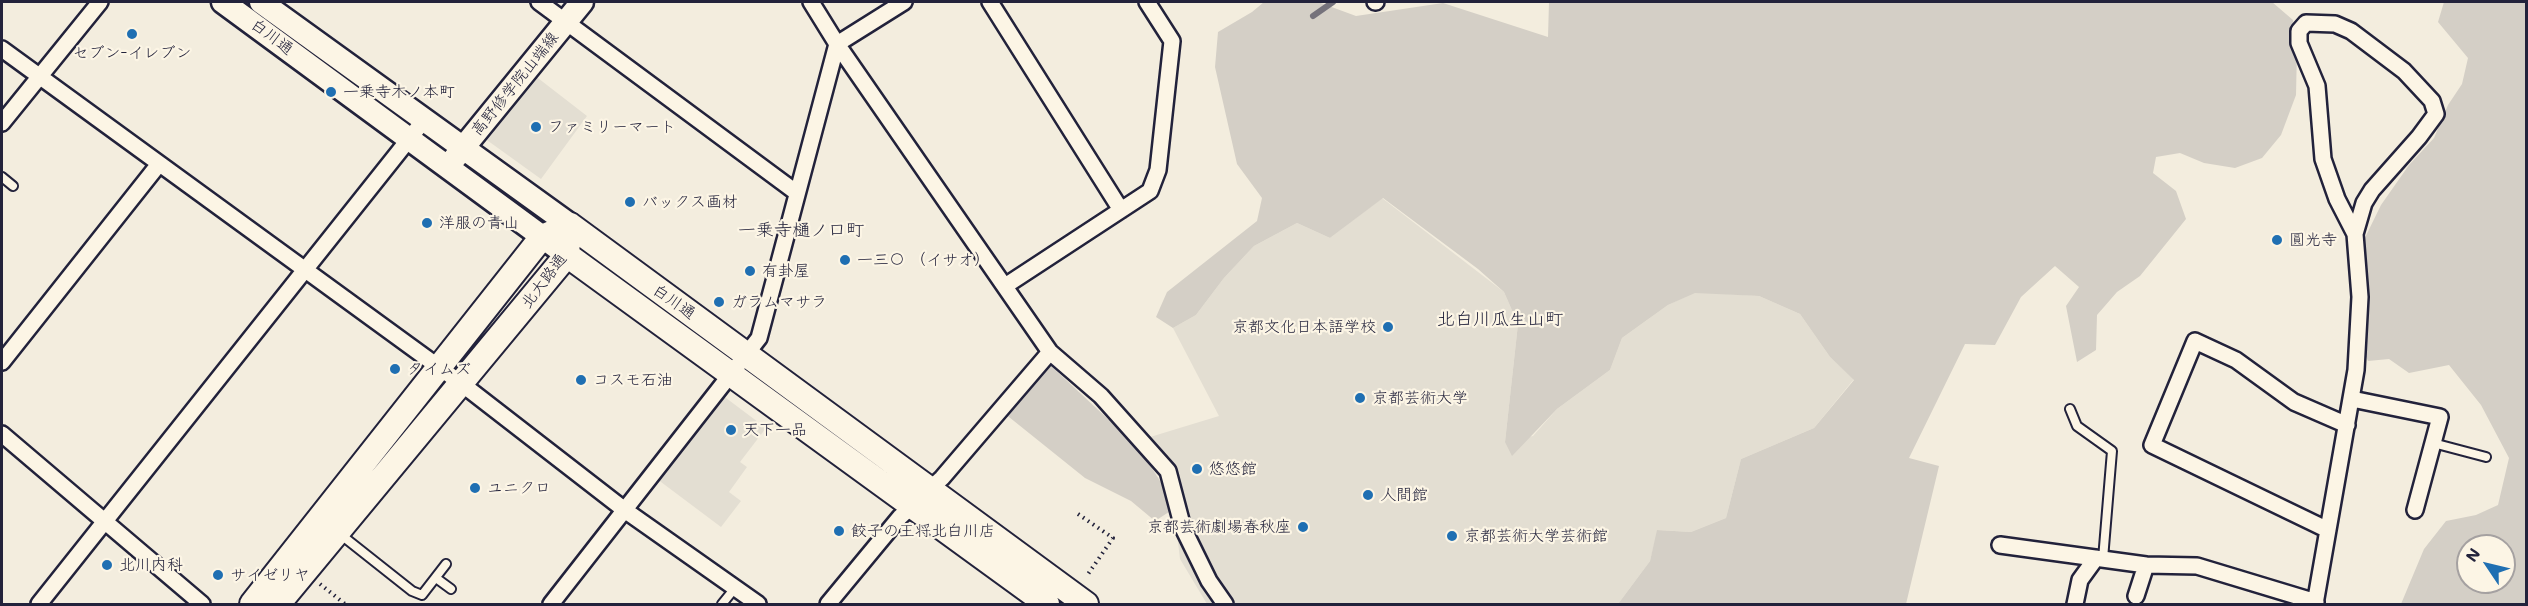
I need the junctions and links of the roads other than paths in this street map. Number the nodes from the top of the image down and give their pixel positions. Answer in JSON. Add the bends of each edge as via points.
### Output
{"nodes":[{"id":1,"x":100,"y":2,"type":"edge"},
{"id":2,"x":224,"y":2,"type":"edge"},
{"id":3,"x":261,"y":2,"type":"edge"},
{"id":4,"x":539,"y":2,"type":"edge"},
{"id":5,"x":582,"y":2,"type":"edge"},
{"id":6,"x":811,"y":2,"type":"edge"},
{"id":7,"x":904,"y":2,"type":"edge"},
{"id":8,"x":990,"y":2,"type":"edge"},
{"id":9,"x":1147,"y":2,"type":"edge"},
{"id":10,"x":566,"y":22,"type":"junction"},
{"id":11,"x":837,"y":44,"type":"junction"},
{"id":12,"x":2,"y":49,"type":"edge"},
{"id":13,"x":39,"y":77,"type":"junction"},
{"id":14,"x":425,"y":119,"type":"junction"},
{"id":15,"x":2,"y":123,"type":"edge"},
{"id":16,"x":409,"y":139,"type":"junction"},
{"id":17,"x":464,"y":147,"type":"junction"},
{"id":18,"x":159,"y":164,"type":"junction"},
{"id":19,"x":448,"y":167,"type":"junction"},
{"id":20,"x":2,"y":177,"type":"edge"},
{"id":21,"x":13,"y":186,"type":"dead end"},
{"id":22,"x":797,"y":193,"type":"junction"},
{"id":23,"x":1121,"y":210,"type":"junction"},
{"id":24,"x":570,"y":225,"type":"junction"},
{"id":25,"x":2355,"y":234,"type":"junction"},
{"id":26,"x":542,"y":237,"type":"junction"},
{"id":27,"x":567,"y":255,"type":"junction"},
{"id":28,"x":306,"y":270,"type":"junction"},
{"id":29,"x":1005,"y":286,"type":"junction"},
{"id":30,"x":1050,"y":352,"type":"junction"},
{"id":31,"x":747,"y":353,"type":"junction"},
{"id":32,"x":2,"y":362,"type":"edge"},
{"id":33,"x":439,"y":367,"type":"junction"},
{"id":34,"x":732,"y":373,"type":"junction"},
{"id":35,"x":462,"y":384,"type":"junction"},
{"id":36,"x":2352,"y":399,"type":"junction"},
{"id":37,"x":2070,"y":409,"type":"dead end"},
{"id":38,"x":2347,"y":425,"type":"junction"},
{"id":39,"x":2,"y":434,"type":"edge"},
{"id":40,"x":2433,"y":443,"type":"junction"},
{"id":41,"x":2486,"y":457,"type":"dead end"},
{"id":42,"x":921,"y":498,"type":"junction"},
{"id":43,"x":2415,"y":510,"type":"dead end"},
{"id":44,"x":626,"y":511,"type":"junction"},
{"id":45,"x":106,"y":522,"type":"junction"},
{"id":46,"x":2328,"y":530,"type":"junction"},
{"id":47,"x":337,"y":531,"type":"junction"},
{"id":48,"x":2000,"y":545,"type":"dead end"},
{"id":49,"x":2100,"y":559,"type":"junction"},
{"id":50,"x":446,"y":564,"type":"dead end"},
{"id":51,"x":2146,"y":565,"type":"junction"},
{"id":52,"x":436,"y":578,"type":"junction"},
{"id":53,"x":735,"y":588,"type":"junction"},
{"id":54,"x":451,"y":589,"type":"dead end"},
{"id":55,"x":2136,"y":596,"type":"dead end"},
{"id":56,"x":1080,"y":600,"type":"edge"},
{"id":57,"x":39,"y":604,"type":"edge"},
{"id":58,"x":202,"y":604,"type":"edge"},
{"id":59,"x":252,"y":604,"type":"edge"},
{"id":60,"x":278,"y":604,"type":"edge"},
{"id":61,"x":551,"y":604,"type":"edge"},
{"id":62,"x":722,"y":604,"type":"edge"},
{"id":63,"x":758,"y":604,"type":"edge"},
{"id":64,"x":828,"y":604,"type":"edge"},
{"id":65,"x":1047,"y":604,"type":"edge"},
{"id":66,"x":1225,"y":604,"type":"edge"},
{"id":67,"x":2076,"y":604,"type":"edge"},
{"id":68,"x":2315,"y":604,"type":"edge"}],
"edges":[{"from":1,"to":13,"type":"street"},
{"from":2,"to":16,"type":"street","name":"白川通"},
{"from":3,"to":14,"type":"street","name":"白川通"},
{"from":4,"to":10,"type":"street"},
{"from":5,"to":10,"type":"street","name":"高野修学院山端線"},
{"from":6,"to":11,"type":"street"},
{"from":7,"to":11,"type":"street"},
{"from":8,"to":23,"type":"street"},
{"from":9,"to":23,"type":"street","via":[[1172,41],[1158,170],[1150,191]]},
{"from":10,"to":17,"type":"street","name":"高野修学院山端線"},
{"from":10,"to":22,"type":"street"},
{"from":11,"to":22,"type":"street"},
{"from":11,"to":29,"type":"street"},
{"from":12,"to":13,"type":"street"},
{"from":13,"to":15,"type":"street"},
{"from":13,"to":18,"type":"street"},
{"from":14,"to":16,"type":"street"},
{"from":14,"to":17,"type":"street","name":"白川通"},
{"from":16,"to":19,"type":"street","name":"白川通"},
{"from":16,"to":28,"type":"street"},
{"from":17,"to":19,"type":"street","name":"高野修学院山端線"},
{"from":17,"to":24,"type":"street","name":"白川通"},
{"from":18,"to":28,"type":"street"},
{"from":18,"to":32,"type":"street"},
{"from":19,"to":26,"type":"street","name":"白川通"},
{"from":20,"to":21,"type":"lane"},
{"from":22,"to":31,"type":"street","via":[[759,338]]},
{"from":23,"to":29,"type":"street"},
{"from":24,"to":26,"type":"main road","name":"北大路通"},
{"from":24,"to":27,"type":"main road","name":"北大路通"},
{"from":24,"to":31,"type":"main road","name":"白川通"},
{"from":25,"to":25,"type":"street","via":[[2372,190],[2436,114],[2432,101],[2404,71],[2351,31],[2335,24],[2306,23],[2299,31],[2299,43],[2317,86],[2323,159]]},
{"from":25,"to":36,"type":"street","via":[[2360,297]]},
{"from":26,"to":27,"type":"street","name":"白川通"},
{"from":26,"to":33,"type":"main road","name":"北大路通"},
{"from":27,"to":34,"type":"main road","name":"白川通"},
{"from":27,"to":35,"type":"main road","name":"北大路通"},
{"from":28,"to":33,"type":"street"},
{"from":28,"to":45,"type":"street"},
{"from":29,"to":30,"type":"street"},
{"from":30,"to":42,"type":"street"},
{"from":30,"to":66,"type":"street","via":[[1101,396],[1168,471],[1183,528]]},
{"from":31,"to":34,"type":"street"},
{"from":31,"to":42,"type":"main road","name":"白川通"},
{"from":33,"to":35,"type":"street"},
{"from":33,"to":59,"type":"main road","name":"北大路通"},
{"from":34,"to":42,"type":"main road","name":"白川通"},
{"from":34,"to":44,"type":"street"},
{"from":35,"to":44,"type":"street"},
{"from":35,"to":47,"type":"main road","name":"北大路通"},
{"from":36,"to":38,"type":"street"},
{"from":36,"to":40,"type":"street","via":[[2440,417]]},
{"from":37,"to":49,"type":"lane","via":[[2078,426],[2112,451]]},
{"from":38,"to":46,"type":"street"},
{"from":38,"to":46,"type":"street","via":[[2294,402],[2236,360],[2195,341],[2152,444]]},
{"from":39,"to":45,"type":"street"},
{"from":40,"to":41,"type":"lane"},
{"from":40,"to":43,"type":"street"},
{"from":42,"to":56,"type":"main road","name":"白川通"},
{"from":42,"to":64,"type":"street"},
{"from":42,"to":65,"type":"main road","name":"白川通"},
{"from":44,"to":53,"type":"street"},
{"from":44,"to":61,"type":"street"},
{"from":45,"to":57,"type":"street"},
{"from":45,"to":58,"type":"street"},
{"from":46,"to":68,"type":"street"},
{"from":47,"to":52,"type":"lane","via":[[412,591],[422,595]]},
{"from":47,"to":60,"type":"main road","name":"北大路通"},
{"from":48,"to":49,"type":"street"},
{"from":49,"to":51,"type":"street"},
{"from":49,"to":67,"type":"street","via":[[2080,580]]},
{"from":50,"to":52,"type":"lane"},
{"from":51,"to":55,"type":"street"},
{"from":51,"to":68,"type":"street","via":[[2197,566]]},
{"from":52,"to":54,"type":"lane"},
{"from":53,"to":62,"type":"lane"},
{"from":53,"to":63,"type":"street"}]}
